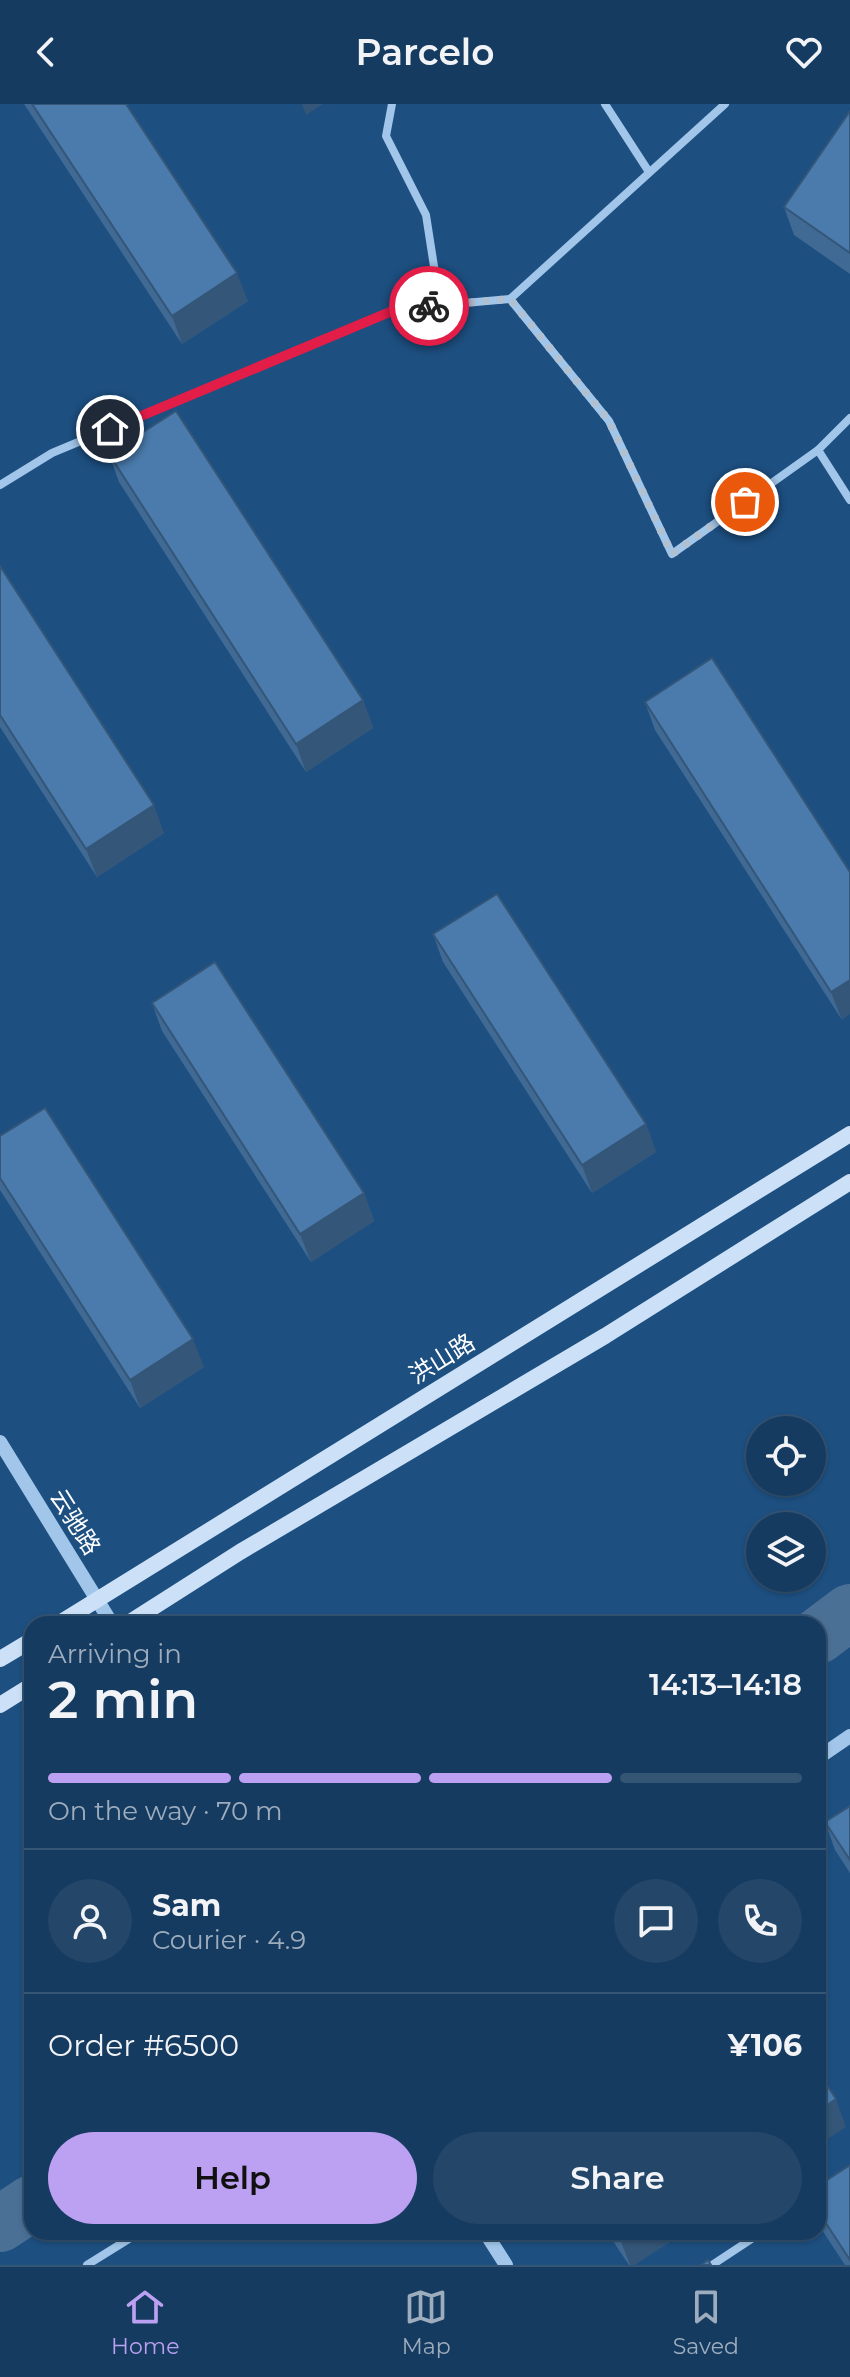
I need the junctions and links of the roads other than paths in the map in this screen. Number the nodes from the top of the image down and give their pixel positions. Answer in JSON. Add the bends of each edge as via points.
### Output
{"nodes":[{"id":1,"x":392,"y":104,"type":"edge"},
{"id":2,"x":605,"y":104,"type":"edge"},
{"id":3,"x":725,"y":104,"type":"edge"},
{"id":4,"x":649,"y":172,"type":"junction"},
{"id":5,"x":510,"y":299,"type":"junction"},
{"id":6,"x":440,"y":305,"type":"junction"},
{"id":7,"x":850,"y":418,"type":"edge"},
{"id":8,"x":818,"y":450,"type":"junction"},
{"id":9,"x":0,"y":485,"type":"edge"},
{"id":10,"x":850,"y":500,"type":"edge"},
{"id":11,"x":850,"y":1134,"type":"edge"},
{"id":12,"x":850,"y":1182,"type":"edge"},
{"id":13,"x":0,"y":1442,"type":"edge"},
{"id":14,"x":97,"y":1600,"type":"junction"},
{"id":15,"x":71,"y":1616,"type":"edge"},
{"id":16,"x":107,"y":1616,"type":"edge"},
{"id":17,"x":140,"y":1616,"type":"edge"},
{"id":18,"x":24,"y":1645,"type":"edge"},
{"id":19,"x":0,"y":1659,"type":"edge"},
{"id":20,"x":24,"y":1690,"type":"edge"},
{"id":21,"x":0,"y":1705,"type":"edge"},
{"id":22,"x":850,"y":1736,"type":"edge"},
{"id":23,"x":826,"y":1752,"type":"edge"},
{"id":24,"x":127,"y":2240,"type":"edge"},
{"id":25,"x":490,"y":2240,"type":"edge"},
{"id":26,"x":750,"y":2240,"type":"edge"},
{"id":27,"x":87,"y":2265,"type":"edge"},
{"id":28,"x":506,"y":2265,"type":"edge"},
{"id":29,"x":712,"y":2265,"type":"edge"}],
"edges":[{"from":1,"to":6,"type":"street","via":[[386,136],[426,215]]},
{"from":2,"to":4,"type":"street"},
{"from":3,"to":4,"type":"street"},
{"from":4,"to":5,"type":"street"},
{"from":5,"to":6,"type":"street"},
{"from":5,"to":8,"type":"street","via":[[609,421],[672,554]]},
{"from":6,"to":9,"type":"street","via":[[397,309],[52,453]]},
{"from":7,"to":8,"type":"street"},
{"from":8,"to":10,"type":"street"},
{"from":11,"to":14,"type":"main road","name":"洪山路"},
{"from":12,"to":17,"type":"main road"},
{"from":13,"to":14,"type":"street","name":"云驰路"},
{"from":14,"to":15,"type":"main road","name":"洪山路"},
{"from":14,"to":16,"type":"street","name":"云驰路"},
{"from":18,"to":19,"type":"main road"},
{"from":20,"to":21,"type":"main road"},
{"from":22,"to":23,"type":"street"},
{"from":24,"to":27,"type":"street"},
{"from":25,"to":28,"type":"street"},
{"from":26,"to":29,"type":"street"}]}
